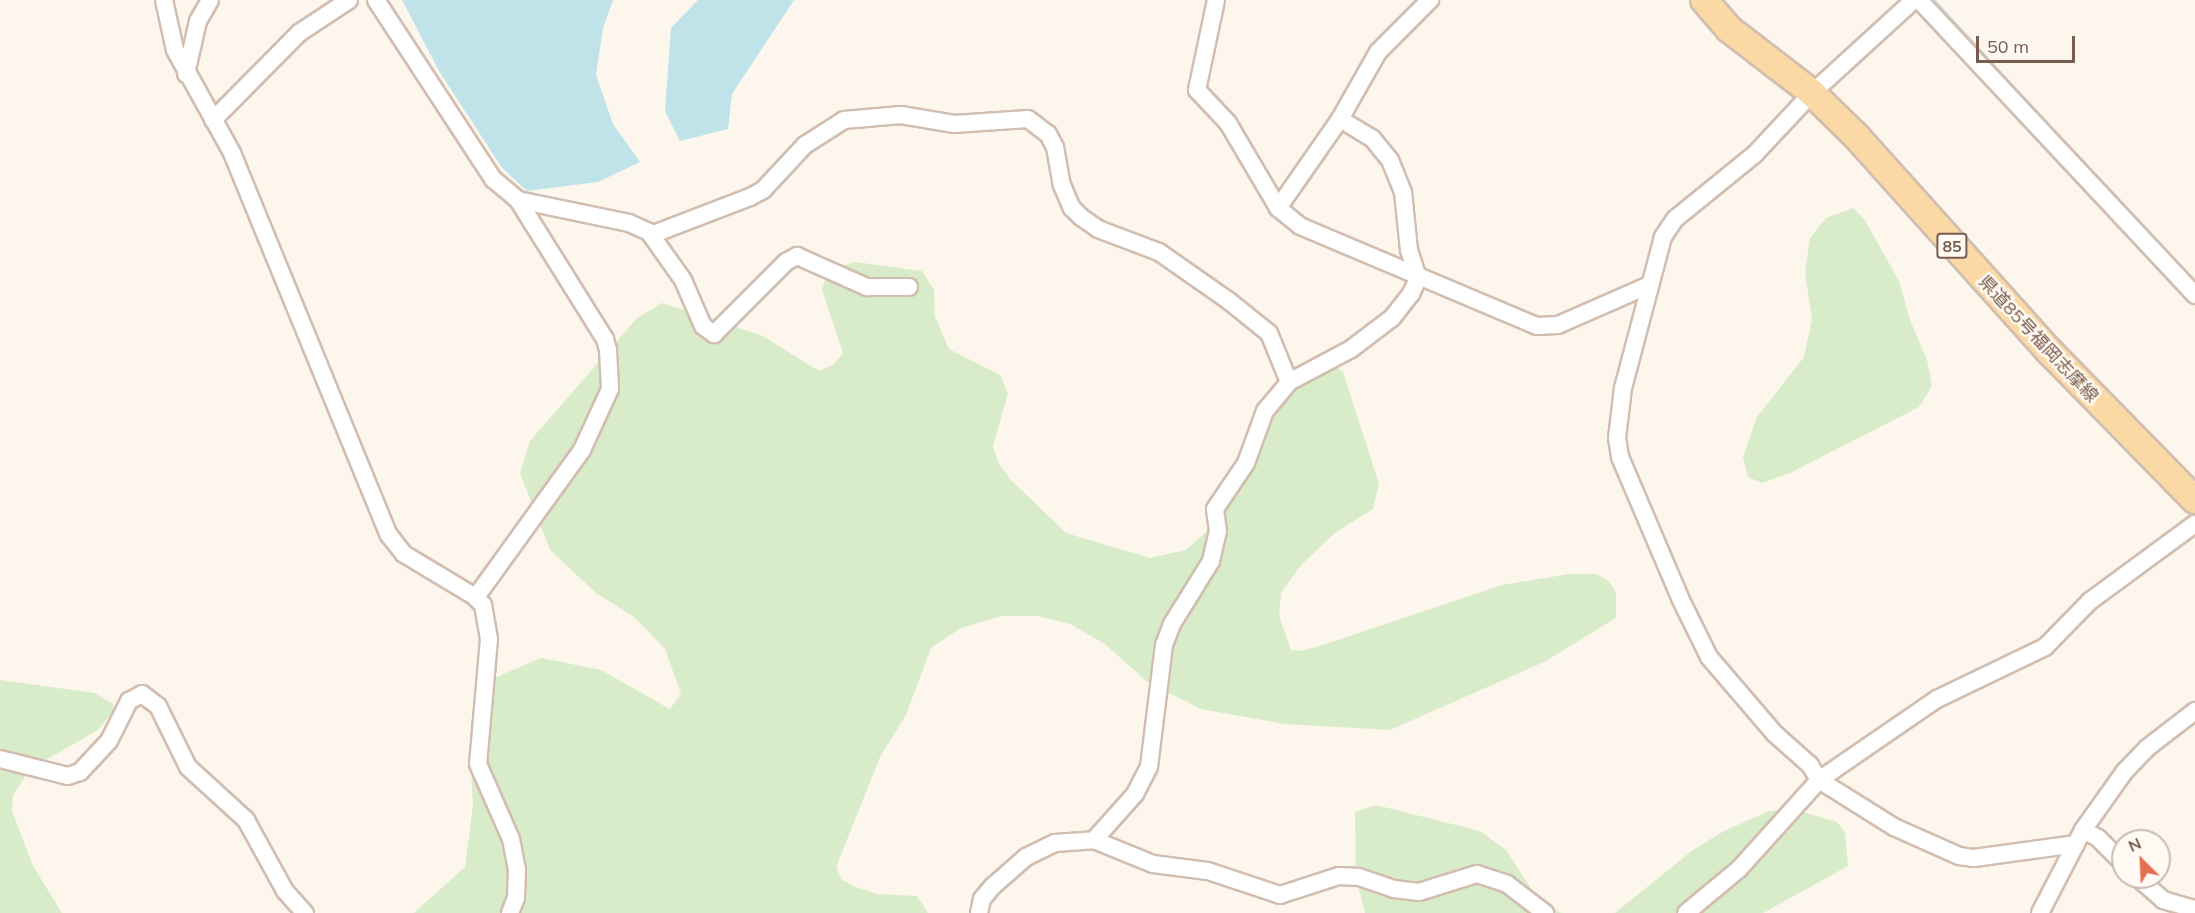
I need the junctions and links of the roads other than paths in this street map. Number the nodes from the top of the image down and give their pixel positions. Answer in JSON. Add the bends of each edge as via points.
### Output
{"nodes":[{"id":1,"x":164,"y":0,"type":"edge"},
{"id":2,"x":210,"y":0,"type":"edge"},
{"id":3,"x":349,"y":0,"type":"edge"},
{"id":4,"x":376,"y":0,"type":"edge"},
{"id":5,"x":1216,"y":0,"type":"edge"},
{"id":6,"x":1430,"y":0,"type":"edge"},
{"id":7,"x":1704,"y":0,"type":"edge"},
{"id":8,"x":1914,"y":0,"type":"edge"},
{"id":9,"x":1919,"y":0,"type":"edge"},
{"id":10,"x":186,"y":74,"type":"junction"},
{"id":11,"x":1812,"y":93,"type":"junction"},
{"id":12,"x":1340,"y":119,"type":"junction"},
{"id":13,"x":213,"y":120,"type":"junction"},
{"id":14,"x":518,"y":200,"type":"junction"},
{"id":15,"x":1278,"y":208,"type":"junction"},
{"id":16,"x":651,"y":235,"type":"junction"},
{"id":17,"x":1418,"y":278,"type":"junction"},
{"id":18,"x":1649,"y":285,"type":"junction"},
{"id":19,"x":909,"y":287,"type":"dead end"},
{"id":20,"x":2195,"y":295,"type":"edge"},
{"id":21,"x":1288,"y":382,"type":"junction"},
{"id":22,"x":2195,"y":500,"type":"edge"},
{"id":23,"x":2195,"y":524,"type":"edge"},
{"id":24,"x":476,"y":597,"type":"junction"},
{"id":25,"x":2195,"y":711,"type":"edge"},
{"id":26,"x":0,"y":759,"type":"edge"},
{"id":27,"x":1819,"y":780,"type":"junction"},
{"id":28,"x":2079,"y":837,"type":"junction"},
{"id":29,"x":1094,"y":840,"type":"junction"},
{"id":30,"x":2111,"y":851,"type":"edge"},
{"id":31,"x":2151,"y":889,"type":"edge"},
{"id":32,"x":2195,"y":909,"type":"edge"},
{"id":33,"x":305,"y":913,"type":"edge"},
{"id":34,"x":510,"y":913,"type":"edge"},
{"id":35,"x":979,"y":913,"type":"edge"},
{"id":36,"x":1545,"y":913,"type":"edge"},
{"id":37,"x":1686,"y":913,"type":"edge"},
{"id":38,"x":2040,"y":913,"type":"edge"}],
"edges":[{"from":1,"to":10,"type":"street","via":[[168,29]]},
{"from":2,"to":10,"type":"street","via":[[198,21]]},
{"from":3,"to":13,"type":"street","via":[[299,33]]},
{"from":4,"to":14,"type":"street","via":[[493,179]]},
{"from":5,"to":15,"type":"street","via":[[1197,90],[1203,101],[1228,123]]},
{"from":6,"to":12,"type":"street","via":[[1378,52]]},
{"from":7,"to":11,"type":"main road","name":"県道85号福岡志摩線","number":"85","via":[[1748,45]]},
{"from":8,"to":11,"type":"street"},
{"from":9,"to":20,"type":"street"},
{"from":10,"to":13,"type":"street"},
{"from":11,"to":18,"type":"street","via":[[1755,154],[1675,219],[1660,244]]},
{"from":11,"to":22,"type":"main road","name":"県道85号福岡志摩線","number":"85","via":[[1857,137],[2042,344]]},
{"from":12,"to":15,"type":"street"},
{"from":12,"to":17,"type":"street","via":[[1372,138],[1390,160],[1403,192],[1409,250]]},
{"from":13,"to":24,"type":"street","via":[[232,153],[389,536],[404,554]]},
{"from":14,"to":16,"type":"street","via":[[629,223]]},
{"from":14,"to":24,"type":"street","via":[[605,339],[610,388],[582,450]]},
{"from":15,"to":17,"type":"street","via":[[1322,238]]},
{"from":16,"to":19,"type":"street","via":[[683,280],[703,326],[714,334],[786,262],[798,256],[867,287]]},
{"from":16,"to":21,"type":"street","via":[[750,198],[763,190],[805,145],[844,120],[901,115],[962,124],[1028,119],[1036,121],[1055,147],[1062,185],[1080,218],[1159,252],[1229,301],[1269,333]]},
{"from":17,"to":18,"type":"street","via":[[1537,326],[1558,325]]},
{"from":17,"to":21,"type":"street","via":[[1392,318],[1368,339]]},
{"from":18,"to":27,"type":"street","via":[[1619,416],[1617,438],[1626,476],[1709,657],[1775,734],[1810,765]]},
{"from":21,"to":29,"type":"street","via":[[1265,411],[1246,463],[1215,509],[1218,531],[1211,561],[1172,624],[1164,645],[1156,692],[1154,746],[1142,785]]},
{"from":23,"to":27,"type":"street","via":[[2090,601],[2045,647],[1937,699]]},
{"from":24,"to":34,"type":"street","via":[[486,614],[489,639],[478,764],[511,839],[517,888]]},
{"from":25,"to":28,"type":"street","via":[[2147,747],[2125,771]]},
{"from":26,"to":33,"type":"street","via":[[68,776],[80,772],[110,741],[129,701],[142,694],[158,706],[188,767],[246,820],[285,891]]},
{"from":27,"to":28,"type":"street","via":[[1894,827],[1959,856],[1974,858]]},
{"from":27,"to":37,"type":"street","via":[[1739,869]]},
{"from":28,"to":30,"type":"street","via":[[2098,838]]},
{"from":28,"to":38,"type":"street"},
{"from":29,"to":35,"type":"street","via":[[1055,843],[1026,857],[987,892]]},
{"from":29,"to":36,"type":"street","via":[[1153,864],[1208,871],[1280,895],[1332,877],[1359,877],[1394,889],[1419,892],[1477,874],[1507,884]]},
{"from":31,"to":32,"type":"street","via":[[2163,900]]}]}
